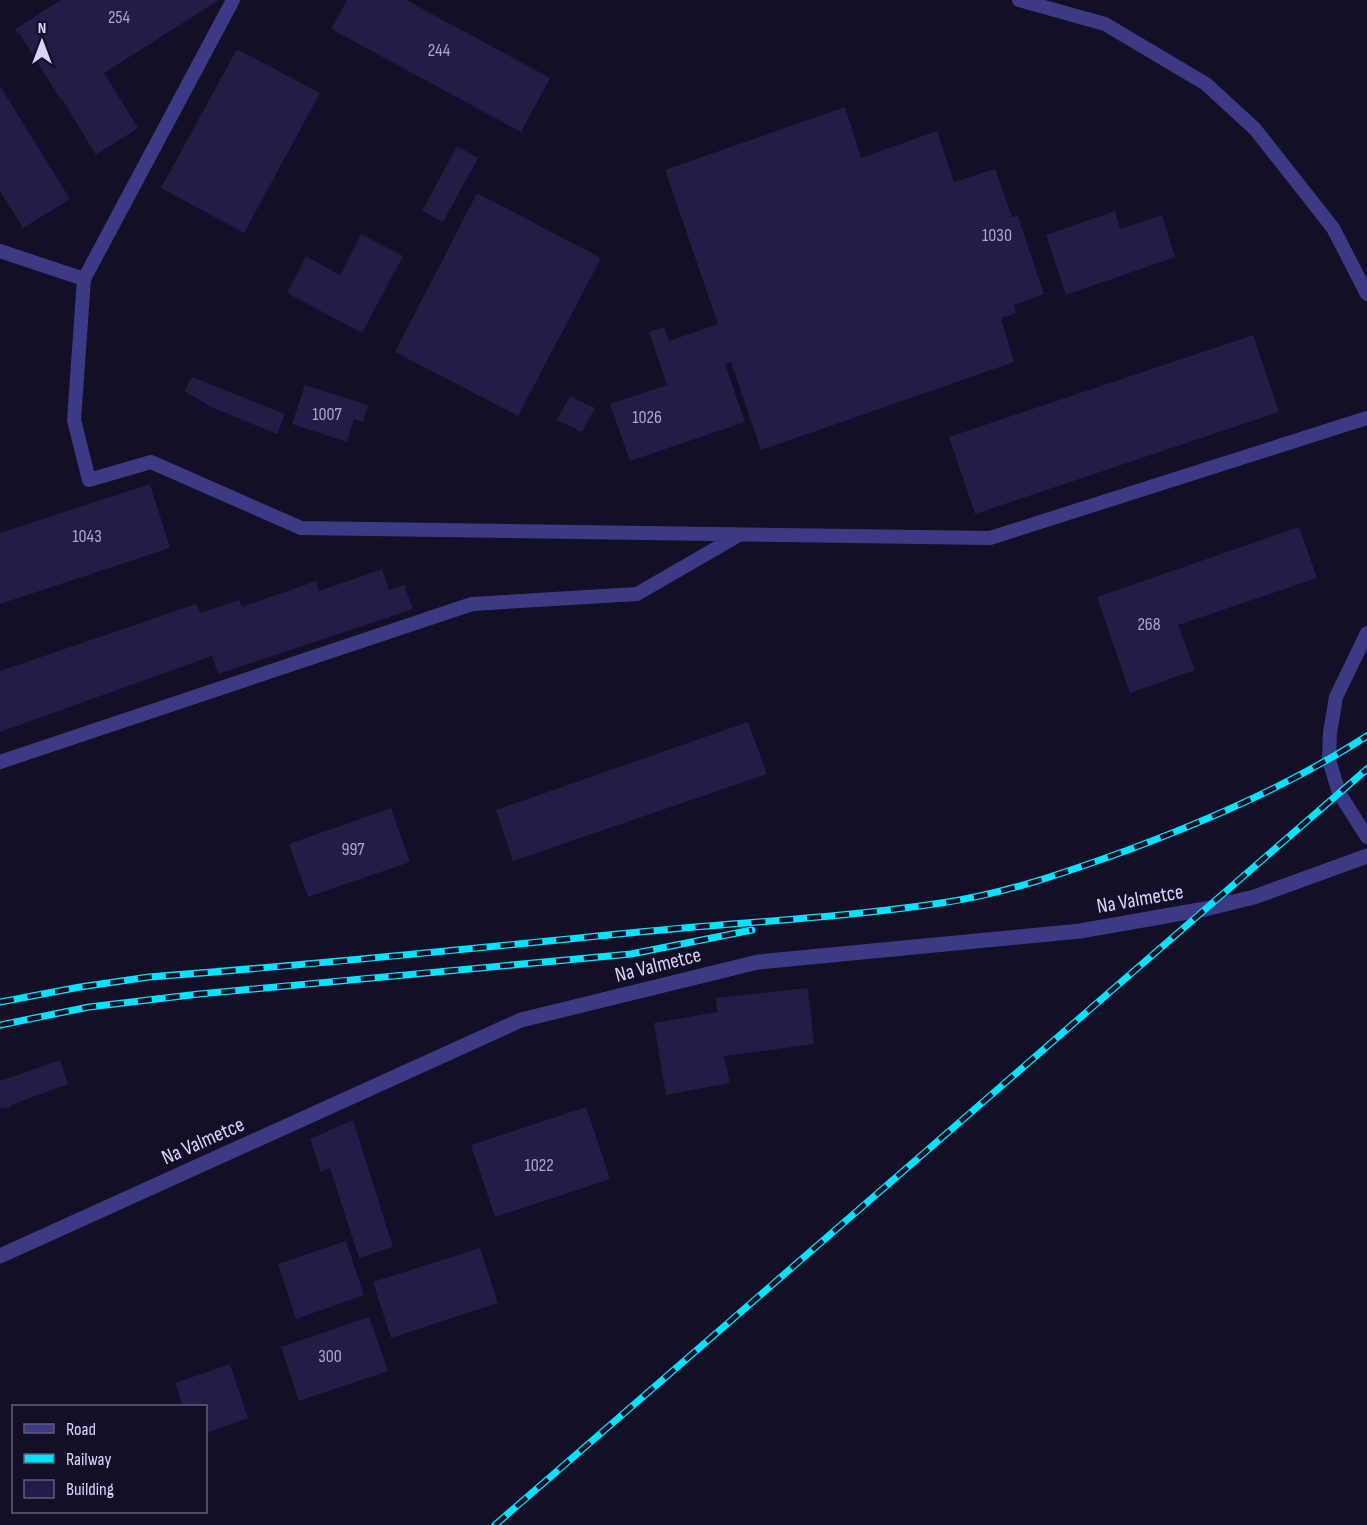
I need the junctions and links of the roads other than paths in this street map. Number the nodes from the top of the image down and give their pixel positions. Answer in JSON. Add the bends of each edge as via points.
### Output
{"nodes":[{"id":1,"x":233,"y":0,"type":"edge"},
{"id":2,"x":1018,"y":0,"type":"edge"},
{"id":3,"x":0,"y":251,"type":"edge"},
{"id":4,"x":84,"y":279,"type":"junction"},
{"id":5,"x":1367,"y":294,"type":"edge"},
{"id":6,"x":1367,"y":418,"type":"edge"},
{"id":7,"x":741,"y":534,"type":"junction"},
{"id":8,"x":1367,"y":633,"type":"edge"},
{"id":9,"x":0,"y":762,"type":"edge"},
{"id":10,"x":1367,"y":837,"type":"edge"},
{"id":11,"x":1367,"y":856,"type":"edge"},
{"id":12,"x":0,"y":1256,"type":"edge"}],
"edges":[{"from":1,"to":4,"type":"lane"},
{"from":2,"to":5,"type":"lane","via":[[1105,24],[1206,84],[1255,129],[1333,228]]},
{"from":3,"to":4,"type":"lane"},
{"from":4,"to":7,"type":"lane","via":[[74,420],[89,480],[151,462],[301,528]]},
{"from":6,"to":7,"type":"lane","via":[[990,538]]},
{"from":7,"to":9,"type":"lane","via":[[637,594],[472,604]]},
{"from":8,"to":10,"type":"lane","via":[[1336,697],[1329,760],[1339,793]]},
{"from":11,"to":12,"type":"street","name":"Na Valmetce","via":[[1254,897],[1205,909],[1080,931],[758,962],[521,1020]]}]}
